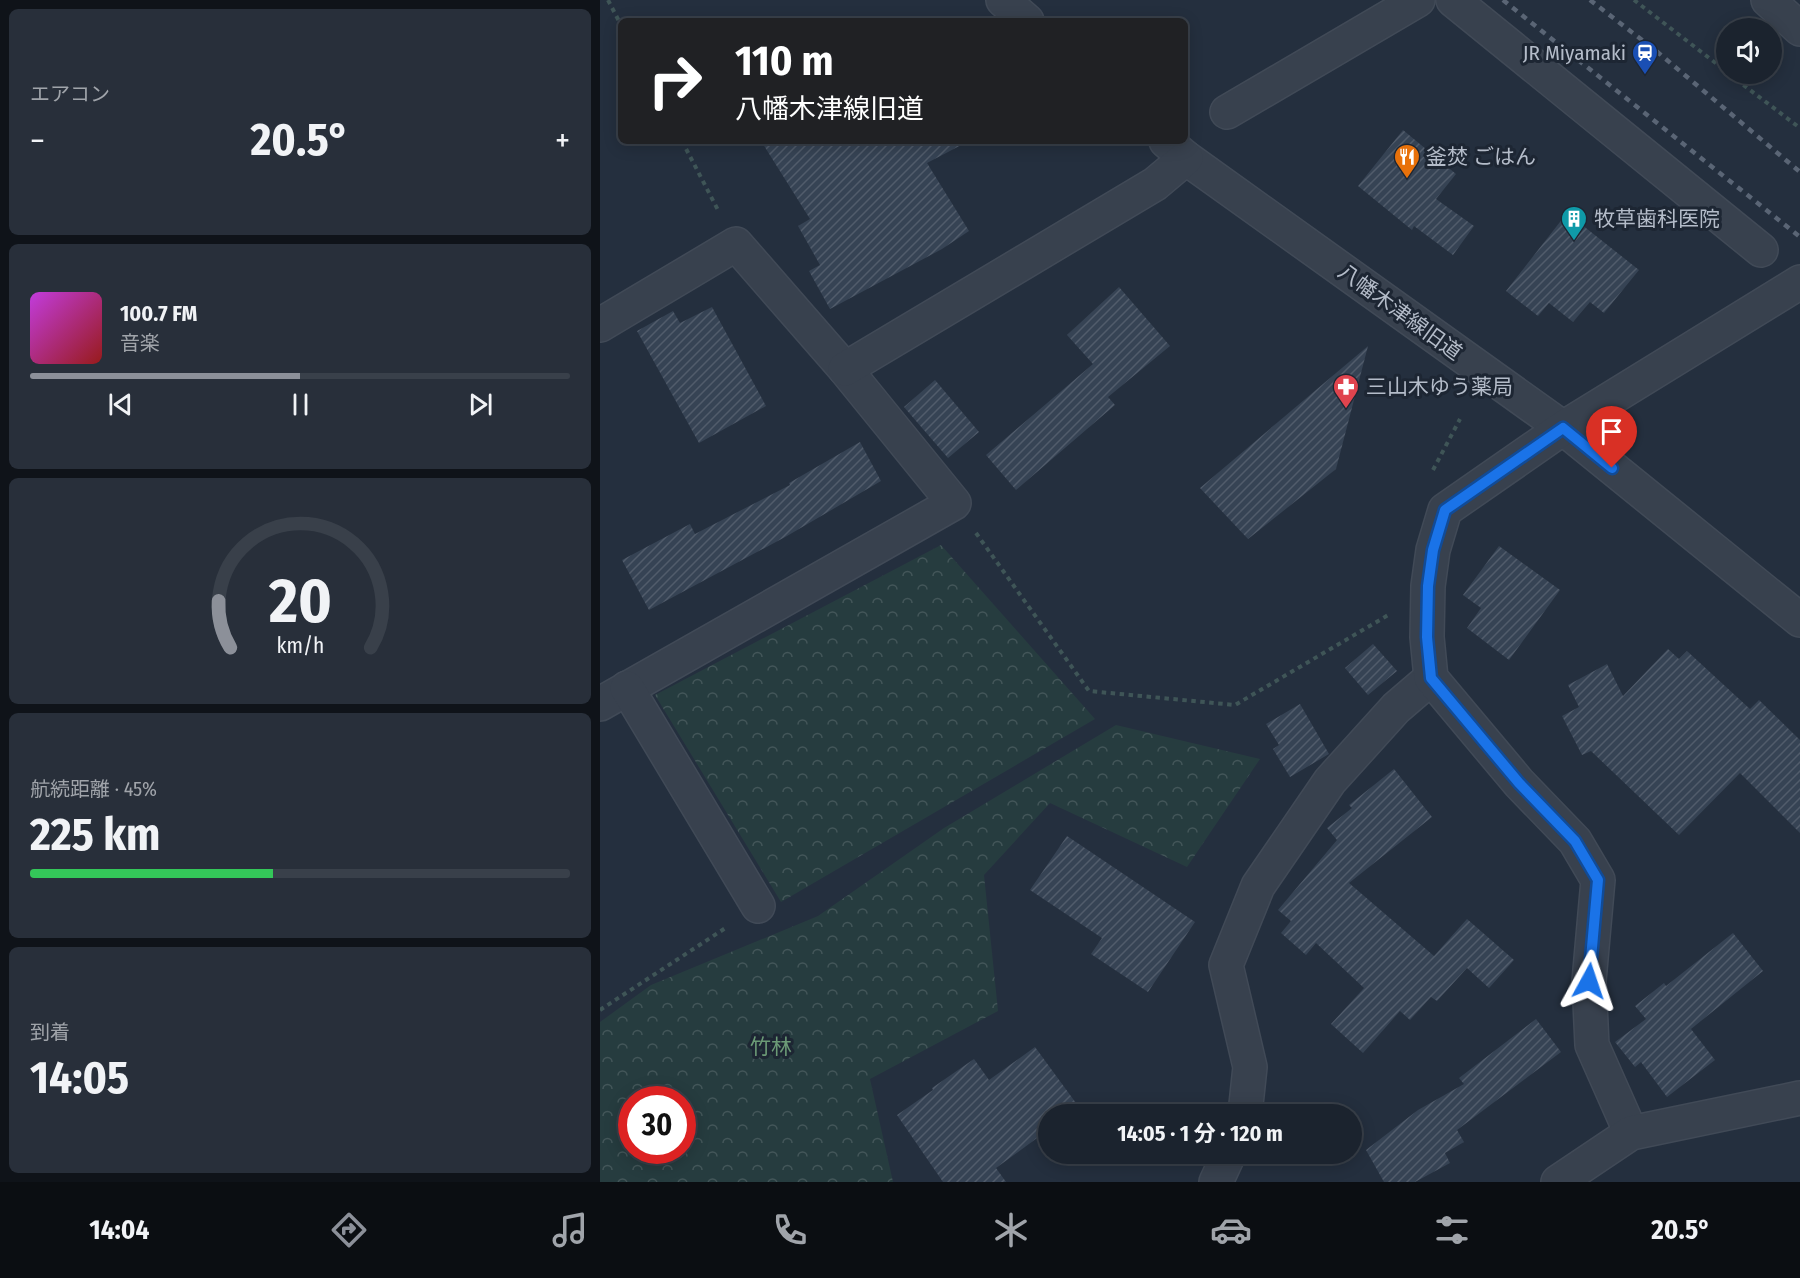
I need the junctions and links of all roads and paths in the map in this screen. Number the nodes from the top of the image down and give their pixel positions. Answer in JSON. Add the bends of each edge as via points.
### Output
{"nodes":[{"id":1,"x":608,"y":0,"type":"edge"},
{"id":2,"x":1003,"y":0,"type":"edge"},
{"id":3,"x":1418,"y":0,"type":"edge"},
{"id":4,"x":1453,"y":0,"type":"edge"},
{"id":5,"x":1634,"y":0,"type":"edge"},
{"id":6,"x":1768,"y":0,"type":"edge"},
{"id":7,"x":1024,"y":18,"type":"edge"},
{"id":8,"x":618,"y":19,"type":"edge"},
{"id":9,"x":1800,"y":29,"type":"edge"},
{"id":10,"x":1716,"y":63,"type":"edge"},
{"id":11,"x":1743,"y":84,"type":"edge"},
{"id":12,"x":1227,"y":112,"type":"dead end"},
{"id":13,"x":1800,"y":128,"type":"edge"},
{"id":14,"x":684,"y":144,"type":"edge"},
{"id":15,"x":1176,"y":149,"type":"edge"},
{"id":16,"x":736,"y":243,"type":"junction"},
{"id":17,"x":1761,"y":250,"type":"dead end"},
{"id":18,"x":1800,"y":282,"type":"edge"},
{"id":19,"x":600,"y":325,"type":"edge"},
{"id":20,"x":845,"y":369,"type":"junction"},
{"id":21,"x":1460,"y":419,"type":"dead end"},
{"id":22,"x":1563,"y":428,"type":"junction"},
{"id":23,"x":1432,"y":472,"type":"dead end"},
{"id":24,"x":954,"y":503,"type":"junction"},
{"id":25,"x":1396,"y":611,"type":"dead end"},
{"id":26,"x":1800,"y":620,"type":"edge"},
{"id":27,"x":1431,"y":678,"type":"junction"},
{"id":28,"x":614,"y":696,"type":"edge"},
{"id":29,"x":758,"y":906,"type":"joint"},
{"id":30,"x":600,"y":1010,"type":"edge"},
{"id":31,"x":1800,"y":1098,"type":"edge"},
{"id":32,"x":1246,"y":1104,"type":"edge"},
{"id":33,"x":1631,"y":1132,"type":"junction"},
{"id":34,"x":1224,"y":1164,"type":"edge"},
{"id":35,"x":1216,"y":1182,"type":"edge"},
{"id":36,"x":1558,"y":1182,"type":"edge"}],
"edges":[{"from":1,"to":8,"type":"path"},
{"from":2,"to":7,"type":"street"},
{"from":3,"to":12,"type":"street"},
{"from":4,"to":17,"type":"street"},
{"from":5,"to":10,"type":"path"},
{"from":6,"to":9,"type":"street"},
{"from":11,"to":13,"type":"path"},
{"from":14,"to":16,"type":"path"},
{"from":15,"to":20,"type":"street","via":[[1155,184]]},
{"from":15,"to":22,"type":"street","name":"八幡木津線旧道"},
{"from":16,"to":19,"type":"street"},
{"from":16,"to":20,"type":"street"},
{"from":18,"to":22,"type":"street"},
{"from":20,"to":24,"type":"street"},
{"from":21,"to":23,"type":"path"},
{"from":22,"to":26,"type":"street","name":"八幡木津線旧道"},
{"from":22,"to":27,"type":"street","via":[[1445,510],[1428,586]]},
{"from":24,"to":25,"type":"path","via":[[1089,691],[1235,705]]},
{"from":24,"to":28,"type":"street"},
{"from":27,"to":32,"type":"street","via":[[1396,708],[1330,782],[1257,886],[1226,965],[1250,1067]]},
{"from":27,"to":33,"type":"street","via":[[1519,783],[1575,841],[1598,880],[1589,981],[1592,1045]]},
{"from":28,"to":29,"type":"street"},
{"from":29,"to":30,"type":"path"},
{"from":31,"to":33,"type":"street"},
{"from":33,"to":36,"type":"street"},
{"from":34,"to":35,"type":"street"}]}
